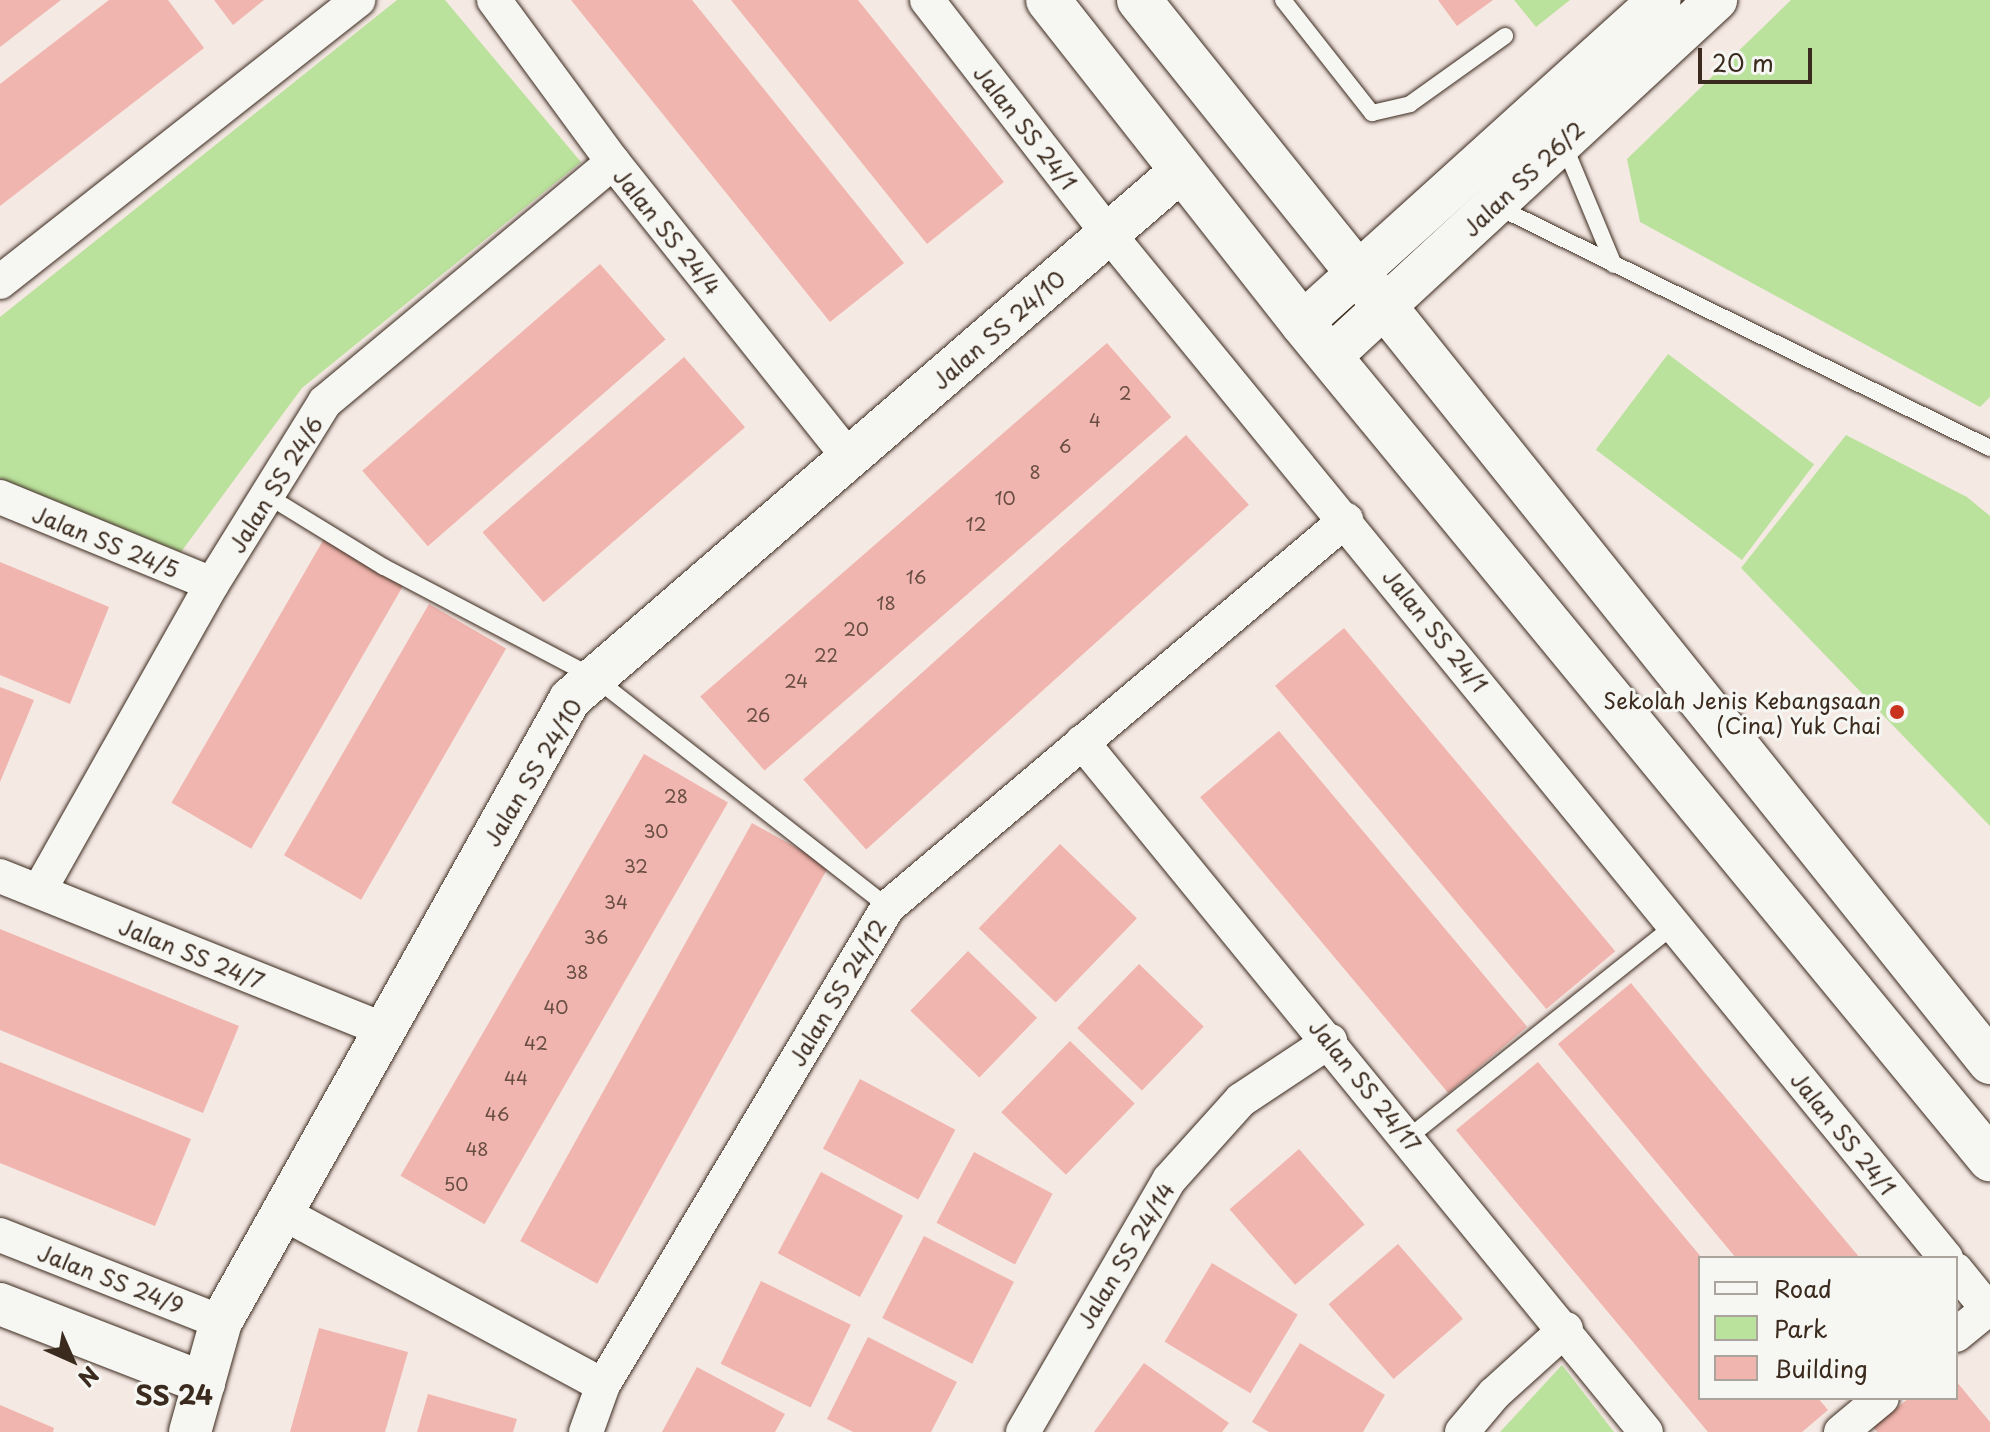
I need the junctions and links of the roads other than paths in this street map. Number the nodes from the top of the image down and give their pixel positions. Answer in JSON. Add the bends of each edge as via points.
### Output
{"nodes":[{"id":1,"x":358,"y":0,"type":"edge"},
{"id":2,"x":494,"y":0,"type":"edge"},
{"id":3,"x":927,"y":0,"type":"edge"},
{"id":4,"x":1048,"y":0,"type":"edge"},
{"id":5,"x":1139,"y":0,"type":"edge"},
{"id":6,"x":1283,"y":0,"type":"edge"},
{"id":7,"x":1660,"y":0,"type":"edge"},
{"id":8,"x":1716,"y":0,"type":"edge"},
{"id":9,"x":1505,"y":36,"type":"dead end"},
{"id":10,"x":1563,"y":142,"type":"junction"},
{"id":11,"x":613,"y":162,"type":"junction"},
{"id":12,"x":1182,"y":170,"type":"junction"},
{"id":13,"x":1494,"y":205,"type":"junction"},
{"id":14,"x":1108,"y":233,"type":"junction"},
{"id":15,"x":1614,"y":265,"type":"junction"},
{"id":16,"x":0,"y":282,"type":"edge"},
{"id":17,"x":1372,"y":290,"type":"junction"},
{"id":18,"x":1302,"y":323,"type":"junction"},
{"id":19,"x":1330,"y":357,"type":"junction"},
{"id":20,"x":1990,"y":448,"type":"edge"},
{"id":21,"x":849,"y":458,"type":"junction"},
{"id":22,"x":268,"y":496,"type":"junction"},
{"id":23,"x":0,"y":497,"type":"edge"},
{"id":24,"x":1346,"y":520,"type":"junction"},
{"id":25,"x":212,"y":584,"type":"junction"},
{"id":26,"x":595,"y":678,"type":"junction"},
{"id":27,"x":1082,"y":742,"type":"junction"},
{"id":28,"x":0,"y":876,"type":"edge"},
{"id":29,"x":39,"y":891,"type":"junction"},
{"id":30,"x":888,"y":907,"type":"junction"},
{"id":31,"x":1675,"y":925,"type":"junction"},
{"id":32,"x":385,"y":1030,"type":"junction"},
{"id":33,"x":1330,"y":1041,"type":"junction"},
{"id":34,"x":1990,"y":1062,"type":"edge"},
{"id":35,"x":1409,"y":1137,"type":"junction"},
{"id":36,"x":1990,"y":1159,"type":"edge"},
{"id":37,"x":283,"y":1213,"type":"junction"},
{"id":38,"x":0,"y":1235,"type":"edge"},
{"id":39,"x":1944,"y":1256,"type":"edge"},
{"id":40,"x":1958,"y":1272,"type":"edge"},
{"id":41,"x":0,"y":1304,"type":"edge"},
{"id":42,"x":1989,"y":1310,"type":"edge"},
{"id":43,"x":221,"y":1322,"type":"junction"},
{"id":44,"x":1566,"y":1329,"type":"junction"},
{"id":45,"x":1958,"y":1333,"type":"edge"},
{"id":46,"x":204,"y":1383,"type":"junction"},
{"id":47,"x":603,"y":1385,"type":"junction"},
{"id":48,"x":1880,"y":1400,"type":"edge"},
{"id":49,"x":1849,"y":1429,"type":"edge"},
{"id":50,"x":190,"y":1432,"type":"edge"},
{"id":51,"x":586,"y":1432,"type":"edge"},
{"id":52,"x":1023,"y":1432,"type":"edge"},
{"id":53,"x":1462,"y":1432,"type":"edge"},
{"id":54,"x":1646,"y":1432,"type":"edge"}],
"edges":[{"from":1,"to":16,"type":"street"},
{"from":2,"to":11,"type":"street","name":"Jalan SS 24/4"},
{"from":3,"to":14,"type":"street","name":"Jalan SS 24/1"},
{"from":4,"to":12,"type":"main road"},
{"from":5,"to":17,"type":"main road"},
{"from":6,"to":9,"type":"lane","via":[[1372,113],[1410,104]]},
{"from":7,"to":17,"type":"street","name":"Jalan SS 26/2"},
{"from":8,"to":10,"type":"street","name":"Jalan SS 26/2"},
{"from":10,"to":13,"type":"street","name":"Jalan SS 26/2"},
{"from":10,"to":15,"type":"lane"},
{"from":11,"to":21,"type":"street","name":"Jalan SS 24/4"},
{"from":11,"to":22,"type":"street","name":"Jalan SS 24/6","via":[[325,402]]},
{"from":12,"to":14,"type":"street","name":"Jalan SS 24/10"},
{"from":12,"to":18,"type":"main road"},
{"from":13,"to":15,"type":"lane"},
{"from":13,"to":17,"type":"street","name":"Jalan SS 26/2"},
{"from":14,"to":21,"type":"street","name":"Jalan SS 24/10"},
{"from":14,"to":24,"type":"street","name":"Jalan SS 24/1"},
{"from":15,"to":20,"type":"lane"},
{"from":17,"to":18,"type":"street","name":"Jalan SS 26/2"},
{"from":17,"to":19,"type":"street","name":"Jalan SS 26/2"},
{"from":17,"to":34,"type":"main road"},
{"from":18,"to":19,"type":"main road"},
{"from":19,"to":36,"type":"main road"},
{"from":21,"to":26,"type":"street","name":"Jalan SS 24/10"},
{"from":22,"to":25,"type":"street","name":"Jalan SS 24/6"},
{"from":22,"to":26,"type":"lane","via":[[384,567]]},
{"from":23,"to":25,"type":"street","name":"Jalan SS 24/5"},
{"from":24,"to":27,"type":"street","name":"Jalan SS 24/12"},
{"from":24,"to":31,"type":"street","name":"Jalan SS 24/1"},
{"from":25,"to":29,"type":"street","name":"Jalan SS 24/6"},
{"from":26,"to":30,"type":"lane"},
{"from":26,"to":32,"type":"street","name":"Jalan SS 24/10","via":[[570,699]]},
{"from":27,"to":30,"type":"street","name":"Jalan SS 24/12"},
{"from":27,"to":33,"type":"street","name":"Jalan SS 24/17"},
{"from":28,"to":29,"type":"street","name":"Jalan SS 24/7"},
{"from":29,"to":32,"type":"street","name":"Jalan SS 24/7"},
{"from":30,"to":47,"type":"street","name":"Jalan SS 24/12"},
{"from":31,"to":35,"type":"lane"},
{"from":31,"to":39,"type":"street","name":"Jalan SS 24/1"},
{"from":32,"to":37,"type":"street","name":"Jalan SS 24/10"},
{"from":33,"to":35,"type":"street","name":"Jalan SS 24/17"},
{"from":33,"to":52,"type":"street","name":"Jalan SS 24/14","via":[[1241,1100],[1169,1180]]},
{"from":35,"to":44,"type":"street","name":"Jalan SS 24/17"},
{"from":37,"to":43,"type":"street","name":"Jalan SS 24/10"},
{"from":37,"to":47,"type":"street"},
{"from":38,"to":43,"type":"street","name":"Jalan SS 24/9"},
{"from":40,"to":42,"type":"street"},
{"from":41,"to":46,"type":"street"},
{"from":42,"to":45,"type":"street"},
{"from":43,"to":46,"type":"street","name":"Jalan SS 24/10"},
{"from":44,"to":53,"type":"street","via":[[1494,1394]]},
{"from":44,"to":54,"type":"street","name":"Jalan SS 24/17"},
{"from":46,"to":50,"type":"street","name":"Jalan SS 24/10"},
{"from":47,"to":51,"type":"street","name":"Jalan SS 24/12"},
{"from":48,"to":49,"type":"street"}]}
